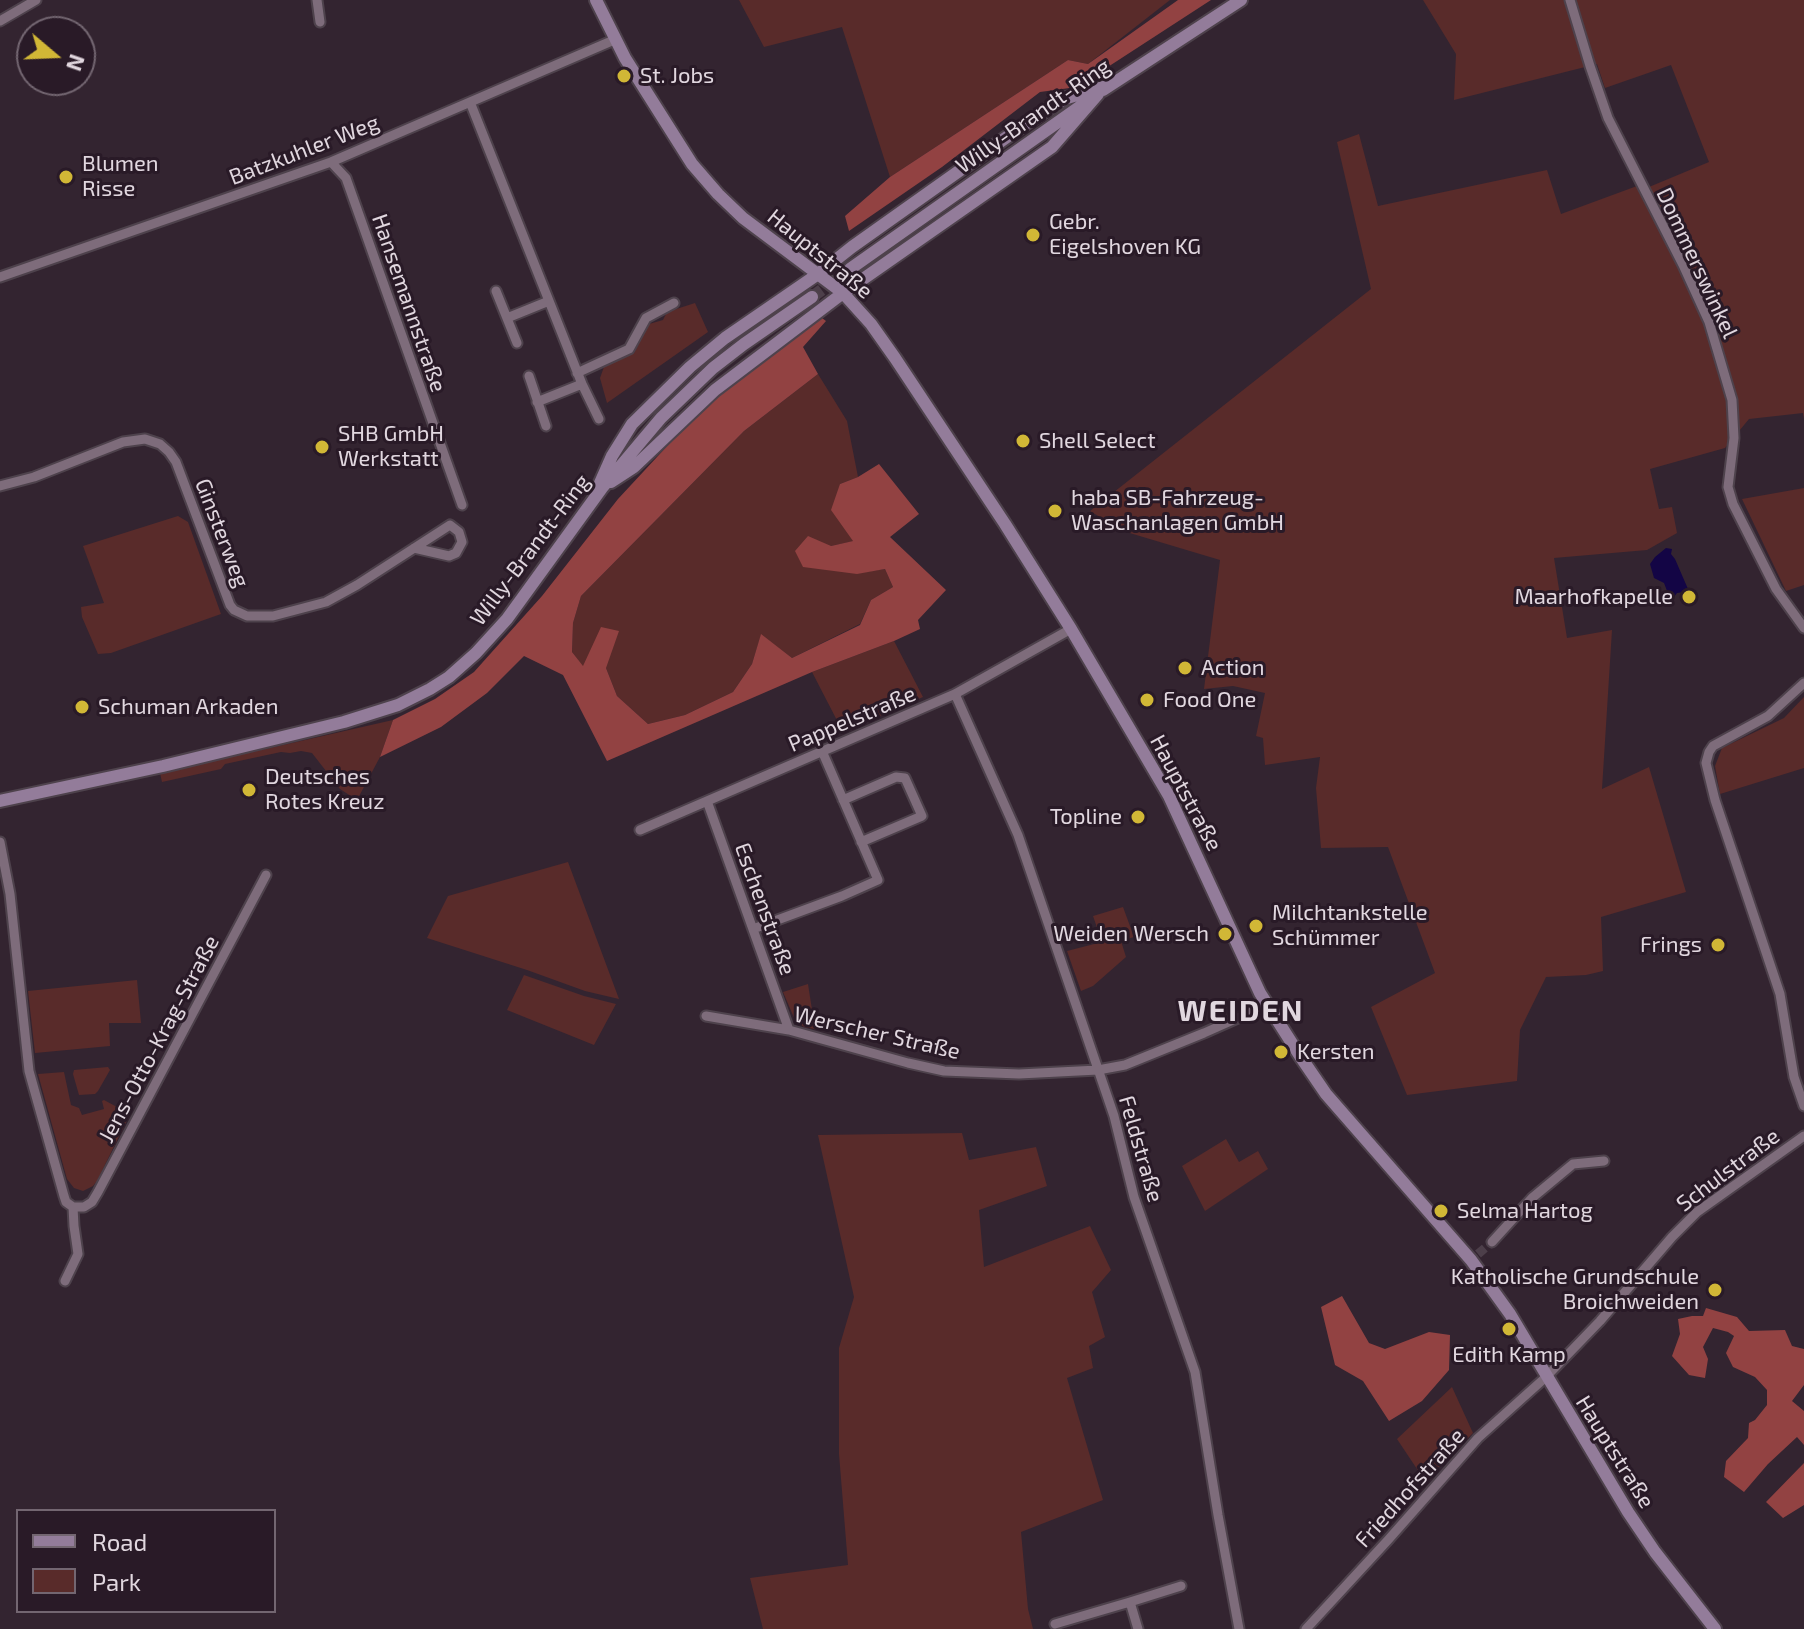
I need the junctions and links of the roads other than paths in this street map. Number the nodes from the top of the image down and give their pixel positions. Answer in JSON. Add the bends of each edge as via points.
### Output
{"nodes":[{"id":1,"x":36,"y":0,"type":"edge"},
{"id":2,"x":317,"y":0,"type":"edge"},
{"id":3,"x":596,"y":0,"type":"edge"},
{"id":4,"x":1241,"y":0,"type":"edge"},
{"id":5,"x":1570,"y":0,"type":"edge"},
{"id":6,"x":0,"y":21,"type":"edge"},
{"id":7,"x":320,"y":22,"type":"dead end"},
{"id":8,"x":614,"y":40,"type":"junction"},
{"id":9,"x":1110,"y":85,"type":"junction"},
{"id":10,"x":1098,"y":94,"type":"junction"},
{"id":11,"x":470,"y":102,"type":"junction"},
{"id":12,"x":331,"y":162,"type":"junction"},
{"id":13,"x":850,"y":269,"type":"tunnel mouth"},
{"id":14,"x":818,"y":274,"type":"junction"},
{"id":15,"x":0,"y":277,"type":"edge"},
{"id":16,"x":496,"y":291,"type":"dead end"},
{"id":17,"x":843,"y":293,"type":"junction"},
{"id":18,"x":812,"y":297,"type":"tunnel mouth"},
{"id":19,"x":549,"y":301,"type":"junction"},
{"id":20,"x":674,"y":303,"type":"dead end"},
{"id":21,"x":507,"y":318,"type":"junction"},
{"id":22,"x":517,"y":343,"type":"dead end"},
{"id":23,"x":577,"y":373,"type":"junction"},
{"id":24,"x":529,"y":376,"type":"dead end"},
{"id":25,"x":582,"y":384,"type":"junction"},
{"id":26,"x":537,"y":402,"type":"junction"},
{"id":27,"x":599,"y":419,"type":"dead end"},
{"id":28,"x":546,"y":426,"type":"dead end"},
{"id":29,"x":0,"y":486,"type":"edge"},
{"id":30,"x":602,"y":488,"type":"junction"},
{"id":31,"x":462,"y":505,"type":"dead end"},
{"id":32,"x":589,"y":505,"type":"junction"},
{"id":33,"x":414,"y":548,"type":"junction"},
{"id":34,"x":1804,"y":628,"type":"edge"},
{"id":35,"x":1071,"y":629,"type":"junction"},
{"id":36,"x":1804,"y":683,"type":"edge"},
{"id":37,"x":955,"y":694,"type":"junction"},
{"id":38,"x":822,"y":751,"type":"junction"},
{"id":39,"x":843,"y":800,"type":"junction"},
{"id":40,"x":0,"y":801,"type":"edge"},
{"id":41,"x":707,"y":801,"type":"junction"},
{"id":42,"x":640,"y":830,"type":"dead end"},
{"id":43,"x":0,"y":842,"type":"edge"},
{"id":44,"x":861,"y":842,"type":"junction"},
{"id":45,"x":266,"y":875,"type":"dead end"},
{"id":46,"x":753,"y":929,"type":"junction"},
{"id":47,"x":1267,"y":1005,"type":"junction"},
{"id":48,"x":706,"y":1016,"type":"dead end"},
{"id":49,"x":789,"y":1030,"type":"junction"},
{"id":50,"x":1098,"y":1070,"type":"junction"},
{"id":51,"x":1804,"y":1106,"type":"edge"},
{"id":52,"x":1804,"y":1136,"type":"edge"},
{"id":53,"x":1604,"y":1161,"type":"dead end"},
{"id":54,"x":73,"y":1207,"type":"junction"},
{"id":55,"x":1492,"y":1242,"type":"tunnel mouth"},
{"id":56,"x":65,"y":1281,"type":"dead end"},
{"id":57,"x":1546,"y":1377,"type":"junction"},
{"id":58,"x":1181,"y":1586,"type":"dead end"},
{"id":59,"x":1130,"y":1602,"type":"junction"},
{"id":60,"x":1055,"y":1624,"type":"dead end"},
{"id":61,"x":1138,"y":1629,"type":"edge"},
{"id":62,"x":1239,"y":1629,"type":"edge"},
{"id":63,"x":1306,"y":1629,"type":"edge"},
{"id":64,"x":1715,"y":1629,"type":"edge"}],
"edges":[{"from":1,"to":6,"type":"street"},
{"from":2,"to":7,"type":"street"},
{"from":3,"to":8,"type":"main road","name":"Hauptstraße"},
{"from":4,"to":9,"type":"main road","name":"Willy-Brandt-Ring"},
{"from":5,"to":34,"type":"street","name":"Dommerswinkel","via":[[1608,118],[1697,295],[1717,348],[1735,419],[1728,487],[1733,504],[1776,589]]},
{"from":8,"to":11,"type":"street","name":"Batzkuhler Weg"},
{"from":8,"to":14,"type":"main road","name":"Hauptstraße","via":[[692,164],[718,194]]},
{"from":9,"to":10,"type":"main road","name":"Willy-Brandt-Ring"},
{"from":9,"to":14,"type":"main road","via":[[1064,99],[1028,122]]},
{"from":10,"to":13,"type":"main road","name":"Willy-Brandt-Ring"},
{"from":10,"to":17,"type":"main road","via":[[1052,147]]},
{"from":11,"to":12,"type":"street","name":"Batzkuhler Weg"},
{"from":11,"to":19,"type":"street"},
{"from":12,"to":15,"type":"street","name":"Batzkuhler Weg"},
{"from":12,"to":31,"type":"street","name":"Hansemannstraße","via":[[346,178]]},
{"from":14,"to":17,"type":"main road","name":"Hauptstraße"},
{"from":14,"to":32,"type":"main road","via":[[725,338],[653,401],[622,439]]},
{"from":16,"to":21,"type":"street"},
{"from":17,"to":30,"type":"main road","via":[[715,390],[634,467]]},
{"from":17,"to":35,"type":"main road","name":"Hauptstraße","via":[[895,358]]},
{"from":18,"to":30,"type":"main road","name":"Willy-Brandt-Ring","via":[[695,384]]},
{"from":19,"to":21,"type":"street"},
{"from":19,"to":23,"type":"street"},
{"from":20,"to":23,"type":"street","via":[[646,318],[629,349]]},
{"from":21,"to":22,"type":"street"},
{"from":23,"to":25,"type":"street"},
{"from":24,"to":26,"type":"street"},
{"from":25,"to":26,"type":"street"},
{"from":25,"to":27,"type":"street"},
{"from":26,"to":28,"type":"street"},
{"from":29,"to":33,"type":"street","name":"Ginsterweg","via":[[123,442],[145,439],[160,444],[176,462],[230,605],[247,616],[273,616],[326,602]]},
{"from":30,"to":32,"type":"main road","name":"Willy-Brandt-Ring"},
{"from":32,"to":40,"type":"main road","name":"Willy-Brandt-Ring","via":[[507,619],[449,677],[413,698],[329,726]]},
{"from":33,"to":33,"type":"street","name":"Ginsterweg","via":[[450,525],[462,542],[449,556]]},
{"from":35,"to":37,"type":"street","name":"Pappelstraße"},
{"from":35,"to":47,"type":"main road","name":"Hauptstraße","via":[[1169,796]]},
{"from":36,"to":51,"type":"street","via":[[1768,716],[1713,746],[1706,763],[1780,994]]},
{"from":37,"to":38,"type":"street","name":"Pappelstraße"},
{"from":37,"to":50,"type":"street","name":"Feldstraße","via":[[1018,835]]},
{"from":38,"to":39,"type":"street"},
{"from":38,"to":41,"type":"street","name":"Pappelstraße"},
{"from":39,"to":44,"type":"street"},
{"from":39,"to":44,"type":"street","via":[[905,778],[922,816]]},
{"from":41,"to":42,"type":"street","name":"Pappelstraße"},
{"from":41,"to":46,"type":"street","name":"Eschenstraße"},
{"from":43,"to":54,"type":"street","via":[[29,1071],[64,1196]]},
{"from":44,"to":46,"type":"street","via":[[878,880]]},
{"from":45,"to":54,"type":"street","name":"Jens-Otto-Krag-Straße","via":[[98,1192],[84,1207]]},
{"from":46,"to":49,"type":"street","name":"Eschenstraße"},
{"from":47,"to":50,"type":"street","name":"Werscher Straße","via":[[1145,1058]]},
{"from":47,"to":57,"type":"main road","name":"Hauptstraße","via":[[1326,1094],[1475,1257]]},
{"from":48,"to":49,"type":"street","name":"Werscher Straße"},
{"from":49,"to":50,"type":"street","name":"Werscher Straße","via":[[944,1071]]},
{"from":50,"to":62,"type":"street","name":"Feldstraße","via":[[1134,1197],[1195,1372]]},
{"from":52,"to":57,"type":"street","name":"Schulstraße","via":[[1697,1212]]},
{"from":53,"to":55,"type":"street","via":[[1573,1164]]},
{"from":54,"to":56,"type":"street","via":[[78,1254]]},
{"from":57,"to":63,"type":"street","name":"Friedhofstraße","via":[[1478,1438]]},
{"from":57,"to":64,"type":"main road","name":"Hauptstraße","via":[[1655,1552]]},
{"from":58,"to":59,"type":"street"},
{"from":59,"to":60,"type":"street"},
{"from":59,"to":61,"type":"street"}]}
